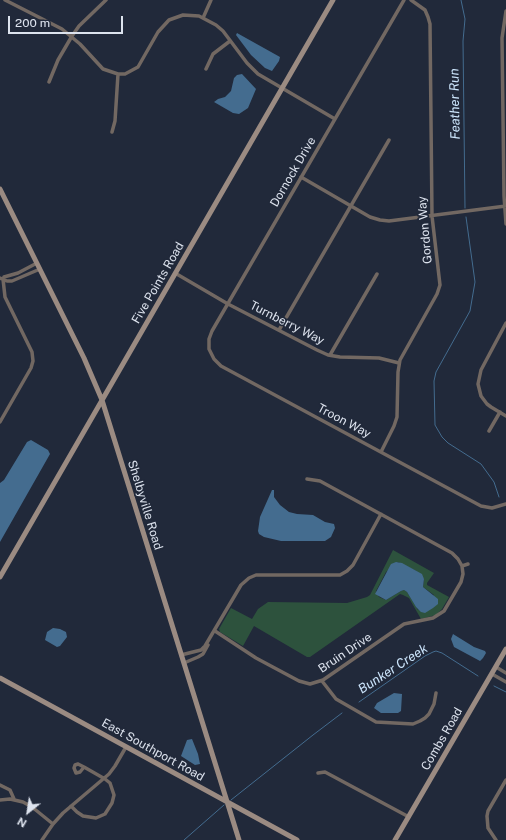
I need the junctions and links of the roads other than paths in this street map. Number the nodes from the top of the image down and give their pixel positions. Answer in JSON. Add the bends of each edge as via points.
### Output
{"nodes":[{"id":1,"x":5,"y":0,"type":"edge"},
{"id":2,"x":106,"y":0,"type":"edge"},
{"id":3,"x":211,"y":0,"type":"edge"},
{"id":4,"x":333,"y":0,"type":"edge"},
{"id":5,"x":404,"y":0,"type":"edge"},
{"id":6,"x":411,"y":0,"type":"edge"},
{"id":7,"x":506,"y":11,"type":"edge"},
{"id":8,"x":203,"y":18,"type":"junction"},
{"id":9,"x":72,"y":36,"type":"junction"},
{"id":10,"x":230,"y":41,"type":"junction"},
{"id":11,"x":504,"y":63,"type":"edge"},
{"id":12,"x":206,"y":69,"type":"dead end"},
{"id":13,"x":118,"y":74,"type":"junction"},
{"id":14,"x":49,"y":82,"type":"dead end"},
{"id":15,"x":283,"y":88,"type":"junction"},
{"id":16,"x":335,"y":119,"type":"junction"},
{"id":17,"x":112,"y":132,"type":"dead end"},
{"id":18,"x":389,"y":140,"type":"dead end"},
{"id":19,"x":302,"y":177,"type":"junction"},
{"id":20,"x":0,"y":189,"type":"edge"},
{"id":21,"x":351,"y":206,"type":"junction"},
{"id":22,"x":505,"y":207,"type":"edge"},
{"id":23,"x":432,"y":216,"type":"junction"},
{"id":24,"x":506,"y":224,"type":"edge"},
{"id":25,"x":37,"y":263,"type":"junction"},
{"id":26,"x":40,"y":269,"type":"junction"},
{"id":27,"x":175,"y":273,"type":"junction"},
{"id":28,"x":377,"y":274,"type":"dead end"},
{"id":29,"x":2,"y":278,"type":"edge"},
{"id":30,"x":228,"y":304,"type":"junction"},
{"id":31,"x":506,"y":323,"type":"edge"},
{"id":32,"x":279,"y":330,"type":"junction"},
{"id":33,"x":330,"y":355,"type":"junction"},
{"id":34,"x":213,"y":357,"type":"joint"},
{"id":35,"x":399,"y":363,"type":"junction"},
{"id":36,"x":102,"y":400,"type":"junction"},
{"id":37,"x":500,"y":412,"type":"junction"},
{"id":38,"x":506,"y":416,"type":"edge"},
{"id":39,"x":0,"y":422,"type":"edge"},
{"id":40,"x":489,"y":431,"type":"dead end"},
{"id":41,"x":381,"y":452,"type":"junction"},
{"id":42,"x":307,"y":479,"type":"dead end"},
{"id":43,"x":506,"y":504,"type":"edge"},
{"id":44,"x":381,"y":514,"type":"junction"},
{"id":45,"x":468,"y":564,"type":"dead end"},
{"id":46,"x":462,"y":566,"type":"junction"},
{"id":47,"x":0,"y":576,"type":"edge"},
{"id":48,"x":215,"y":631,"type":"junction"},
{"id":49,"x":506,"y":649,"type":"edge"},
{"id":50,"x":181,"y":655,"type":"junction"},
{"id":51,"x":184,"y":663,"type":"junction"},
{"id":52,"x":496,"y":667,"type":"junction"},
{"id":53,"x":506,"y":673,"type":"edge"},
{"id":54,"x":492,"y":674,"type":"junction"},
{"id":55,"x":0,"y":678,"type":"edge"},
{"id":56,"x":322,"y":681,"type":"junction"},
{"id":57,"x":506,"y":682,"type":"edge"},
{"id":58,"x":436,"y":694,"type":"dead end"},
{"id":59,"x":126,"y":747,"type":"junction"},
{"id":60,"x":84,"y":767,"type":"dead end"},
{"id":61,"x":318,"y":773,"type":"dead end"},
{"id":62,"x":105,"y":778,"type":"junction"},
{"id":63,"x":506,"y":780,"type":"edge"},
{"id":64,"x":0,"y":785,"type":"edge"},
{"id":65,"x":14,"y":799,"type":"junction"},
{"id":66,"x":0,"y":800,"type":"edge"},
{"id":67,"x":227,"y":802,"type":"junction"},
{"id":68,"x":72,"y":806,"type":"junction"},
{"id":69,"x":409,"y":817,"type":"junction"},
{"id":70,"x":53,"y":824,"type":"junction"},
{"id":71,"x":42,"y":840,"type":"edge"},
{"id":72,"x":239,"y":840,"type":"edge"},
{"id":73,"x":296,"y":840,"type":"edge"},
{"id":74,"x":395,"y":840,"type":"edge"},
{"id":75,"x":496,"y":840,"type":"edge"}],
"edges":[{"from":1,"to":9,"type":"street"},
{"from":2,"to":9,"type":"street"},
{"from":3,"to":8,"type":"street"},
{"from":4,"to":15,"type":"main road","name":"Five Points Road"},
{"from":5,"to":16,"type":"street","name":"Dornock Drive"},
{"from":6,"to":23,"type":"street","name":"Gordon Way","via":[[425,10],[430,24]]},
{"from":7,"to":11,"type":"street","via":[[502,34]]},
{"from":8,"to":10,"type":"street","via":[[218,27]]},
{"from":8,"to":13,"type":"street","via":[[186,15],[171,19],[162,26],[138,67],[126,74]]},
{"from":9,"to":13,"type":"street","via":[[103,69]]},
{"from":9,"to":14,"type":"street"},
{"from":10,"to":12,"type":"street","via":[[212,56]]},
{"from":10,"to":15,"type":"street","via":[[250,67]]},
{"from":11,"to":22,"type":"street"},
{"from":13,"to":17,"type":"street"},
{"from":15,"to":16,"type":"street"},
{"from":15,"to":27,"type":"main road","name":"Five Points Road"},
{"from":16,"to":19,"type":"street","name":"Dornock Drive"},
{"from":18,"to":21,"type":"street"},
{"from":19,"to":21,"type":"street"},
{"from":19,"to":30,"type":"street","name":"Dornock Drive"},
{"from":20,"to":25,"type":"main road","name":"Shelbyville Road"},
{"from":21,"to":23,"type":"street","via":[[384,221]]},
{"from":21,"to":32,"type":"street"},
{"from":22,"to":23,"type":"street"},
{"from":22,"to":24,"type":"street"},
{"from":23,"to":35,"type":"street","name":"Gordon Way","via":[[439,288]]},
{"from":25,"to":26,"type":"main road","name":"Shelbyville Road"},
{"from":25,"to":29,"type":"street","via":[[18,274]]},
{"from":26,"to":29,"type":"street","via":[[12,281]]},
{"from":26,"to":36,"type":"main road","name":"Shelbyville Road","via":[[92,374]]},
{"from":27,"to":30,"type":"street","name":"Turnberry Way"},
{"from":27,"to":36,"type":"main road","name":"Five Points Road"},
{"from":28,"to":33,"type":"street"},
{"from":29,"to":39,"type":"street","via":[[5,297],[32,352],[33,361]]},
{"from":30,"to":32,"type":"street","name":"Turnberry Way"},
{"from":30,"to":34,"type":"street","name":"Dornock Drive","via":[[209,339],[209,349]]},
{"from":31,"to":37,"type":"street","via":[[479,375],[478,387],[488,405]]},
{"from":32,"to":33,"type":"street","name":"Turnberry Way"},
{"from":33,"to":35,"type":"street","name":"Turnberry Way","via":[[379,358]]},
{"from":34,"to":41,"type":"street","name":"Troon Way","via":[[223,367]]},
{"from":35,"to":41,"type":"street","name":"Gordon Way","via":[[397,417]]},
{"from":36,"to":47,"type":"main road","name":"Five Points Road"},
{"from":36,"to":50,"type":"main road","name":"Shelbyville Road"},
{"from":37,"to":38,"type":"street"},
{"from":37,"to":40,"type":"street"},
{"from":41,"to":43,"type":"street","name":"Troon Way","via":[[481,506],[488,508]]},
{"from":42,"to":44,"type":"street","via":[[320,481]]},
{"from":44,"to":46,"type":"street","via":[[452,553]]},
{"from":44,"to":48,"type":"street","via":[[347,572],[340,575],[256,575],[249,578],[241,585]]},
{"from":45,"to":46,"type":"street"},
{"from":46,"to":56,"type":"street","name":"Bruin Drive","via":[[460,582],[444,611],[433,618],[404,624]]},
{"from":48,"to":50,"type":"street","via":[[201,650]]},
{"from":48,"to":51,"type":"street","via":[[203,654]]},
{"from":48,"to":56,"type":"street","name":"Bruin Drive","via":[[298,681],[310,684]]},
{"from":49,"to":52,"type":"main road","name":"Combs Road"},
{"from":50,"to":51,"type":"main road","name":"Shelbyville Road"},
{"from":51,"to":67,"type":"main road","name":"Shelbyville Road"},
{"from":52,"to":53,"type":"street"},
{"from":52,"to":54,"type":"main road","name":"Combs Road"},
{"from":54,"to":57,"type":"street"},
{"from":54,"to":69,"type":"main road","name":"Combs Road"},
{"from":55,"to":59,"type":"main road","name":"East Southport Road"},
{"from":56,"to":58,"type":"street","via":[[336,699],[376,722],[413,724],[420,721],[429,714]]},
{"from":59,"to":62,"type":"street"},
{"from":59,"to":67,"type":"main road","name":"East Southport Road"},
{"from":60,"to":62,"type":"street"},
{"from":61,"to":69,"type":"street","via":[[326,772]]},
{"from":62,"to":68,"type":"street"},
{"from":62,"to":68,"type":"street","via":[[114,795],[110,807],[104,814],[96,818],[87,818]]},
{"from":63,"to":75,"type":"street","via":[[488,811],[488,828]]},
{"from":64,"to":65,"type":"street","via":[[10,790]]},
{"from":65,"to":66,"type":"street"},
{"from":65,"to":70,"type":"street","via":[[28,804]]},
{"from":67,"to":72,"type":"main road","name":"Shelbyville Road"},
{"from":67,"to":73,"type":"main road","name":"East Southport Road"},
{"from":68,"to":70,"type":"street"},
{"from":69,"to":74,"type":"main road","name":"Combs Road"},
{"from":70,"to":71,"type":"street"}]}
